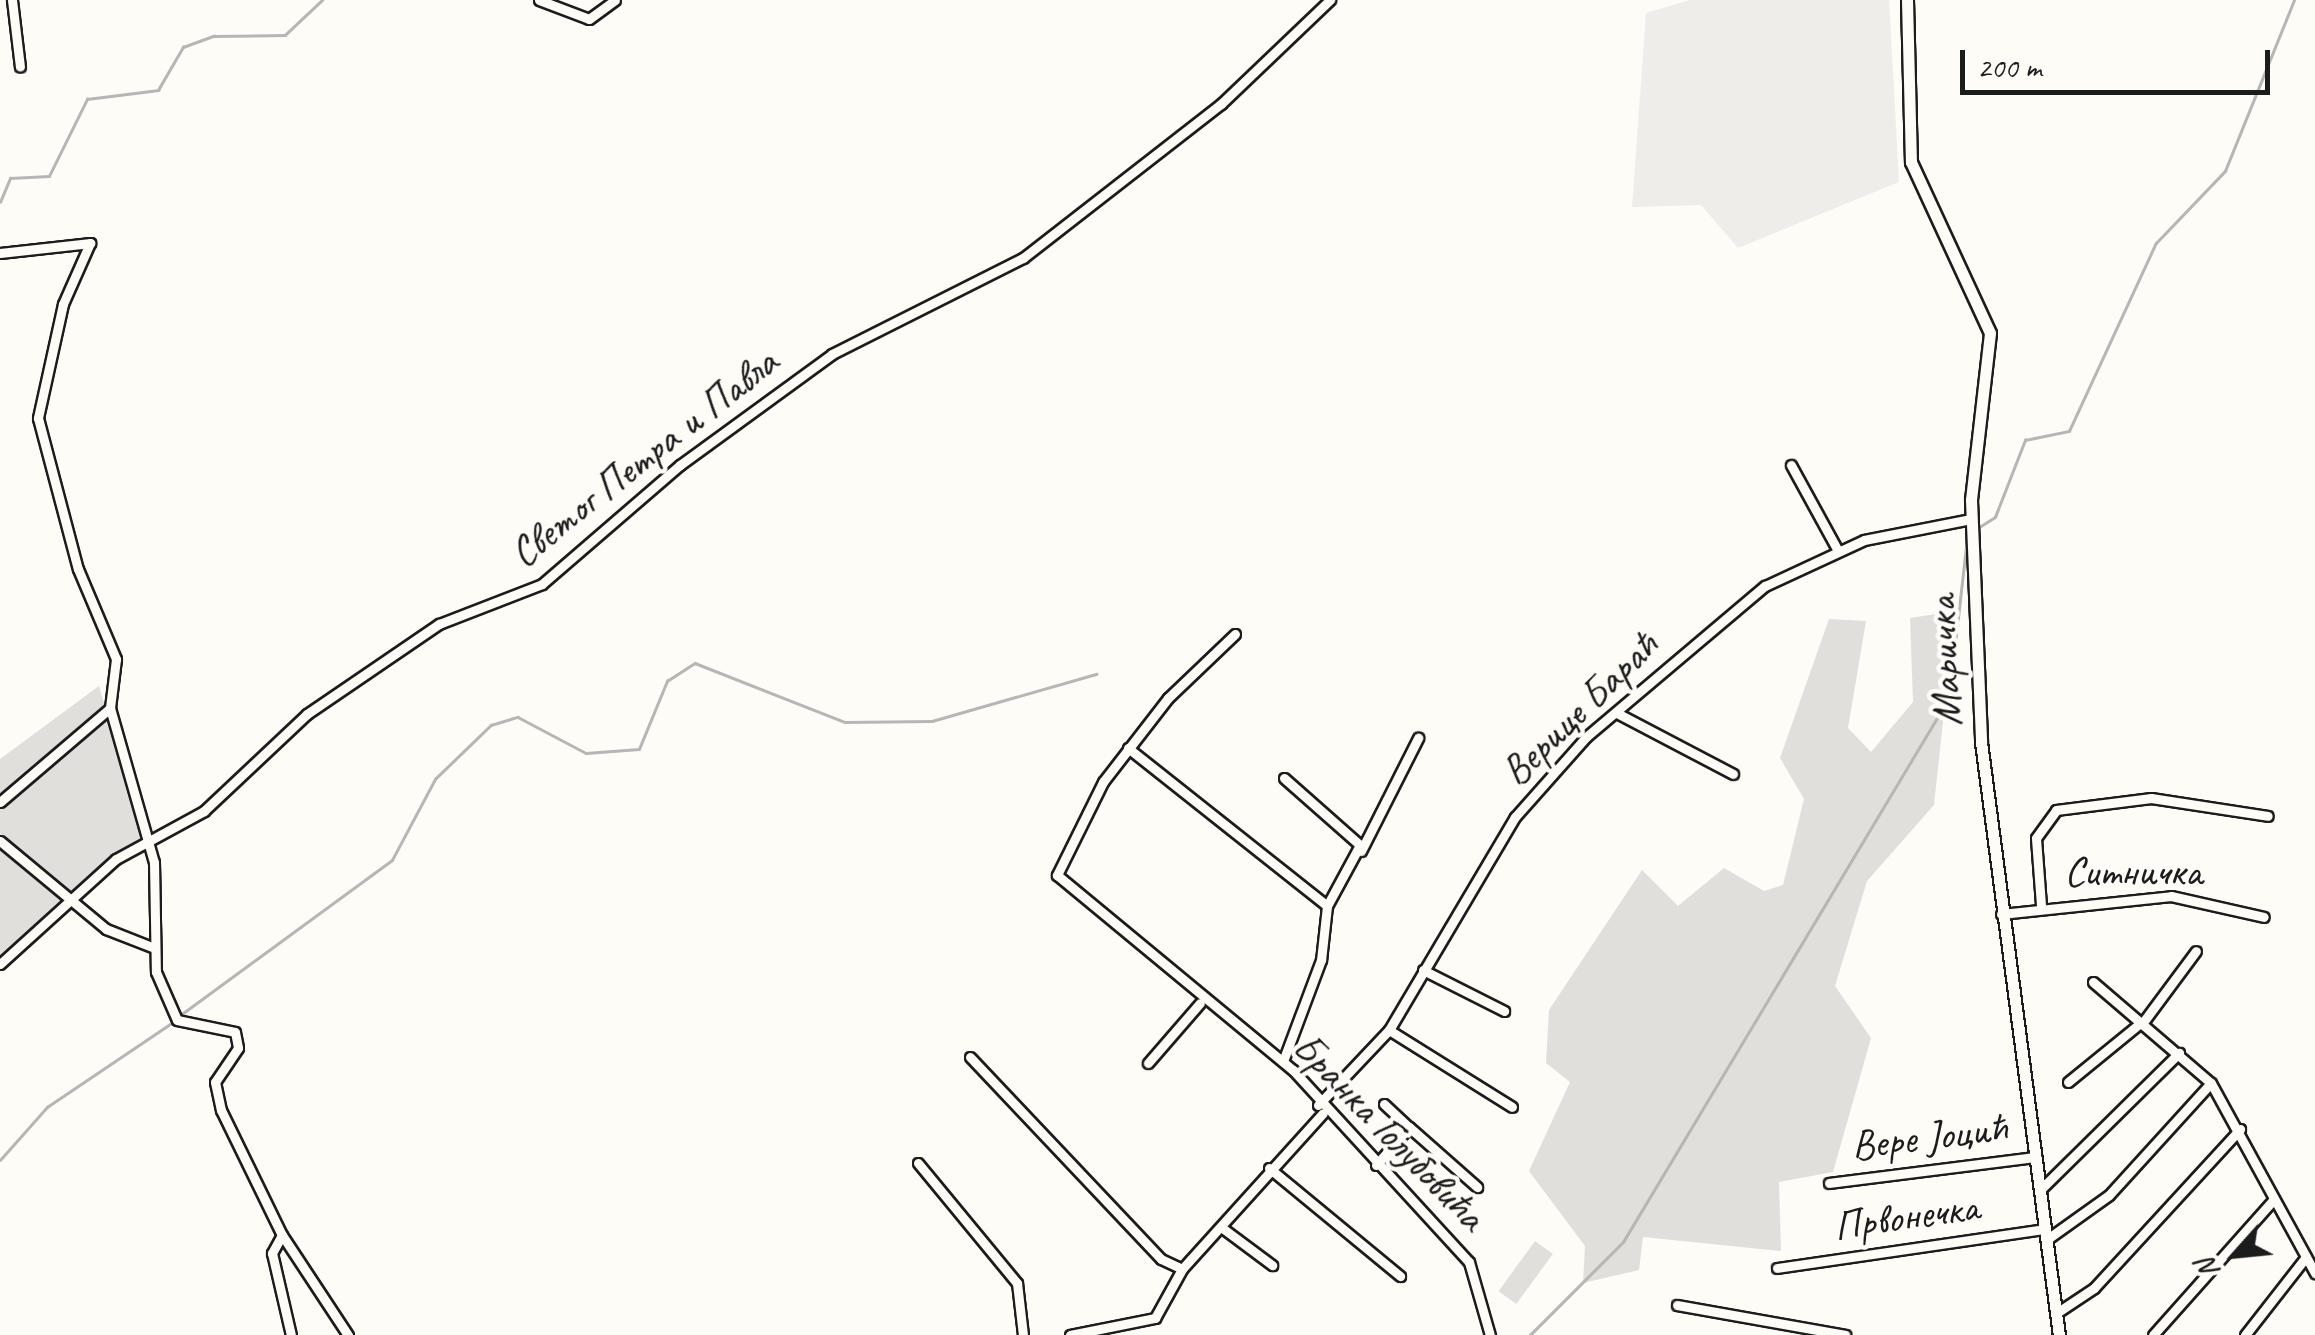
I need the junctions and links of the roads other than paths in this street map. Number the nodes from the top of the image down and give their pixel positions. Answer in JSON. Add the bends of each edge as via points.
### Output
{"nodes":[{"id":1,"x":12,"y":0,"type":"edge"},
{"id":2,"x":539,"y":0,"type":"edge"},
{"id":3,"x":614,"y":0,"type":"edge"},
{"id":4,"x":1330,"y":0,"type":"edge"},
{"id":5,"x":1907,"y":0,"type":"edge"},
{"id":6,"x":20,"y":68,"type":"dead end"},
{"id":7,"x":0,"y":253,"type":"edge"},
{"id":8,"x":1791,"y":465,"type":"dead end"},
{"id":9,"x":1971,"y":522,"type":"junction"},
{"id":10,"x":1838,"y":550,"type":"junction"},
{"id":11,"x":1236,"y":634,"type":"dead end"},
{"id":12,"x":110,"y":708,"type":"junction"},
{"id":13,"x":1617,"y":713,"type":"junction"},
{"id":14,"x":1418,"y":738,"type":"dead end"},
{"id":15,"x":1128,"y":748,"type":"junction"},
{"id":16,"x":1733,"y":774,"type":"dead end"},
{"id":17,"x":1284,"y":778,"type":"dead end"},
{"id":18,"x":0,"y":802,"type":"edge"},
{"id":19,"x":2268,"y":816,"type":"dead end"},
{"id":20,"x":0,"y":841,"type":"edge"},
{"id":21,"x":150,"y":841,"type":"junction"},
{"id":22,"x":1361,"y":851,"type":"junction"},
{"id":23,"x":73,"y":902,"type":"junction"},
{"id":24,"x":1327,"y":906,"type":"junction"},
{"id":25,"x":2042,"y":906,"type":"junction"},
{"id":26,"x":2001,"y":914,"type":"junction"},
{"id":27,"x":2264,"y":917,"type":"dead end"},
{"id":28,"x":152,"y":947,"type":"junction"},
{"id":29,"x":2196,"y":951,"type":"dead end"},
{"id":30,"x":0,"y":964,"type":"edge"},
{"id":31,"x":1423,"y":970,"type":"junction"},
{"id":32,"x":2092,"y":982,"type":"dead end"},
{"id":33,"x":1200,"y":1002,"type":"junction"},
{"id":34,"x":1504,"y":1012,"type":"dead end"},
{"id":35,"x":2141,"y":1023,"type":"junction"},
{"id":36,"x":1388,"y":1030,"type":"junction"},
{"id":37,"x":2179,"y":1053,"type":"junction"},
{"id":38,"x":970,"y":1058,"type":"dead end"},
{"id":39,"x":1283,"y":1061,"type":"junction"},
{"id":40,"x":1148,"y":1063,"type":"dead end"},
{"id":41,"x":2068,"y":1082,"type":"dead end"},
{"id":42,"x":2211,"y":1082,"type":"junction"},
{"id":43,"x":1384,"y":1104,"type":"dead end"},
{"id":44,"x":1512,"y":1107,"type":"dead end"},
{"id":45,"x":1320,"y":1109,"type":"junction"},
{"id":46,"x":1409,"y":1127,"type":"junction"},
{"id":47,"x":2240,"y":1129,"type":"junction"},
{"id":48,"x":2036,"y":1157,"type":"junction"},
{"id":49,"x":918,"y":1162,"type":"dead end"},
{"id":50,"x":1376,"y":1165,"type":"junction"},
{"id":51,"x":1269,"y":1168,"type":"junction"},
{"id":52,"x":1828,"y":1182,"type":"dead end"},
{"id":53,"x":1477,"y":1187,"type":"dead end"},
{"id":54,"x":2041,"y":1189,"type":"junction"},
{"id":55,"x":2274,"y":1199,"type":"junction"},
{"id":56,"x":1220,"y":1228,"type":"junction"},
{"id":57,"x":2045,"y":1234,"type":"junction"},
{"id":58,"x":282,"y":1235,"type":"junction"},
{"id":59,"x":2306,"y":1257,"type":"junction"},
{"id":60,"x":1272,"y":1265,"type":"dead end"},
{"id":61,"x":1778,"y":1268,"type":"dead end"},
{"id":62,"x":1182,"y":1269,"type":"junction"},
{"id":63,"x":2315,"y":1274,"type":"edge"},
{"id":64,"x":1400,"y":1276,"type":"dead end"},
{"id":65,"x":1678,"y":1305,"type":"dead end"},
{"id":66,"x":2055,"y":1314,"type":"junction"},
{"id":67,"x":290,"y":1335,"type":"edge"},
{"id":68,"x":348,"y":1335,"type":"edge"},
{"id":69,"x":1023,"y":1335,"type":"edge"},
{"id":70,"x":1070,"y":1335,"type":"edge"},
{"id":71,"x":1490,"y":1335,"type":"edge"},
{"id":72,"x":1844,"y":1335,"type":"edge"},
{"id":73,"x":2058,"y":1335,"type":"edge"},
{"id":74,"x":2153,"y":1335,"type":"edge"},
{"id":75,"x":2245,"y":1335,"type":"edge"}],
"edges":[{"from":1,"to":6,"type":"street"},
{"from":2,"to":3,"type":"street","via":[[590,19]]},
{"from":4,"to":21,"type":"street","name":"Светог Петра и Павла","via":[[1222,104],[1024,258],[796,378],[542,584],[439,624],[283,732],[204,811]]},
{"from":5,"to":9,"type":"street","name":"Маричка","via":[[1911,162],[1990,333]]},
{"from":7,"to":12,"type":"street","via":[[82,238],[91,247],[63,304],[38,410],[78,569],[116,659]]},
{"from":8,"to":10,"type":"street"},
{"from":9,"to":10,"type":"street","name":"Верице Бараћ"},
{"from":9,"to":26,"type":"street","name":"Маричка"},
{"from":10,"to":13,"type":"street","name":"Верице Бараћ","via":[[1765,586]]},
{"from":11,"to":15,"type":"street"},
{"from":12,"to":18,"type":"street"},
{"from":12,"to":21,"type":"street"},
{"from":13,"to":16,"type":"street"},
{"from":13,"to":31,"type":"street","name":"Верице Бараћ","via":[[1524,805]]},
{"from":14,"to":22,"type":"street"},
{"from":15,"to":24,"type":"street"},
{"from":15,"to":33,"type":"street","name":"Бранка Голубовића","via":[[1058,878]]},
{"from":17,"to":22,"type":"street"},
{"from":19,"to":25,"type":"street","via":[[2151,798],[2056,810],[2036,838]]},
{"from":20,"to":23,"type":"street"},
{"from":21,"to":23,"type":"street","name":"Светог Петра и Павла"},
{"from":21,"to":28,"type":"street"},
{"from":22,"to":24,"type":"street"},
{"from":23,"to":28,"type":"street","via":[[111,932]]},
{"from":23,"to":30,"type":"street","name":"Светог Петра и Павла"},
{"from":24,"to":39,"type":"street","via":[[1321,960]]},
{"from":25,"to":26,"type":"street","name":"Ситничка"},
{"from":25,"to":27,"type":"street","name":"Ситничка","via":[[2171,896]]},
{"from":26,"to":48,"type":"street","name":"Маричка"},
{"from":28,"to":58,"type":"street","via":[[175,1017],[235,1032],[216,1098]]},
{"from":29,"to":35,"type":"street"},
{"from":31,"to":34,"type":"street"},
{"from":31,"to":36,"type":"street","name":"Верице Бараћ"},
{"from":32,"to":35,"type":"street"},
{"from":33,"to":39,"type":"street","name":"Бранка Голубовића"},
{"from":33,"to":40,"type":"street"},
{"from":35,"to":37,"type":"street"},
{"from":35,"to":41,"type":"street"},
{"from":36,"to":44,"type":"street"},
{"from":36,"to":45,"type":"street","name":"Верице Бараћ"},
{"from":37,"to":42,"type":"street"},
{"from":37,"to":54,"type":"street"},
{"from":38,"to":62,"type":"street","via":[[1160,1258]]},
{"from":39,"to":45,"type":"street","name":"Бранка Голубовића"},
{"from":42,"to":47,"type":"street"},
{"from":42,"to":57,"type":"street","via":[[2108,1195]]},
{"from":43,"to":46,"type":"street"},
{"from":45,"to":50,"type":"street","name":"Бранка Голубовића"},
{"from":45,"to":51,"type":"street","name":"Верице Бараћ"},
{"from":46,"to":50,"type":"street"},
{"from":46,"to":53,"type":"street"},
{"from":47,"to":55,"type":"street"},
{"from":47,"to":66,"type":"street","via":[[2094,1288]]},
{"from":48,"to":52,"type":"street","name":"Вере Јоцић"},
{"from":48,"to":54,"type":"street","name":"Маричка"},
{"from":49,"to":69,"type":"street","via":[[1017,1283]]},
{"from":50,"to":71,"type":"street","name":"Бранка Голубовића","via":[[1469,1262]]},
{"from":51,"to":56,"type":"street","name":"Верице Бараћ"},
{"from":51,"to":64,"type":"street"},
{"from":54,"to":57,"type":"street","name":"Маричка"},
{"from":55,"to":59,"type":"street"},
{"from":55,"to":74,"type":"street"},
{"from":56,"to":60,"type":"street"},
{"from":56,"to":62,"type":"street","name":"Верице Бараћ"},
{"from":57,"to":61,"type":"street","name":"Првонечка"},
{"from":57,"to":66,"type":"street","name":"Маричка"},
{"from":58,"to":67,"type":"street","via":[[272,1254]]},
{"from":58,"to":68,"type":"street"},
{"from":59,"to":63,"type":"street"},
{"from":59,"to":75,"type":"street"},
{"from":62,"to":70,"type":"street","name":"Верице Бараћ","via":[[1155,1318]]},
{"from":65,"to":72,"type":"street"},
{"from":66,"to":73,"type":"street","name":"Маричка"}]}
